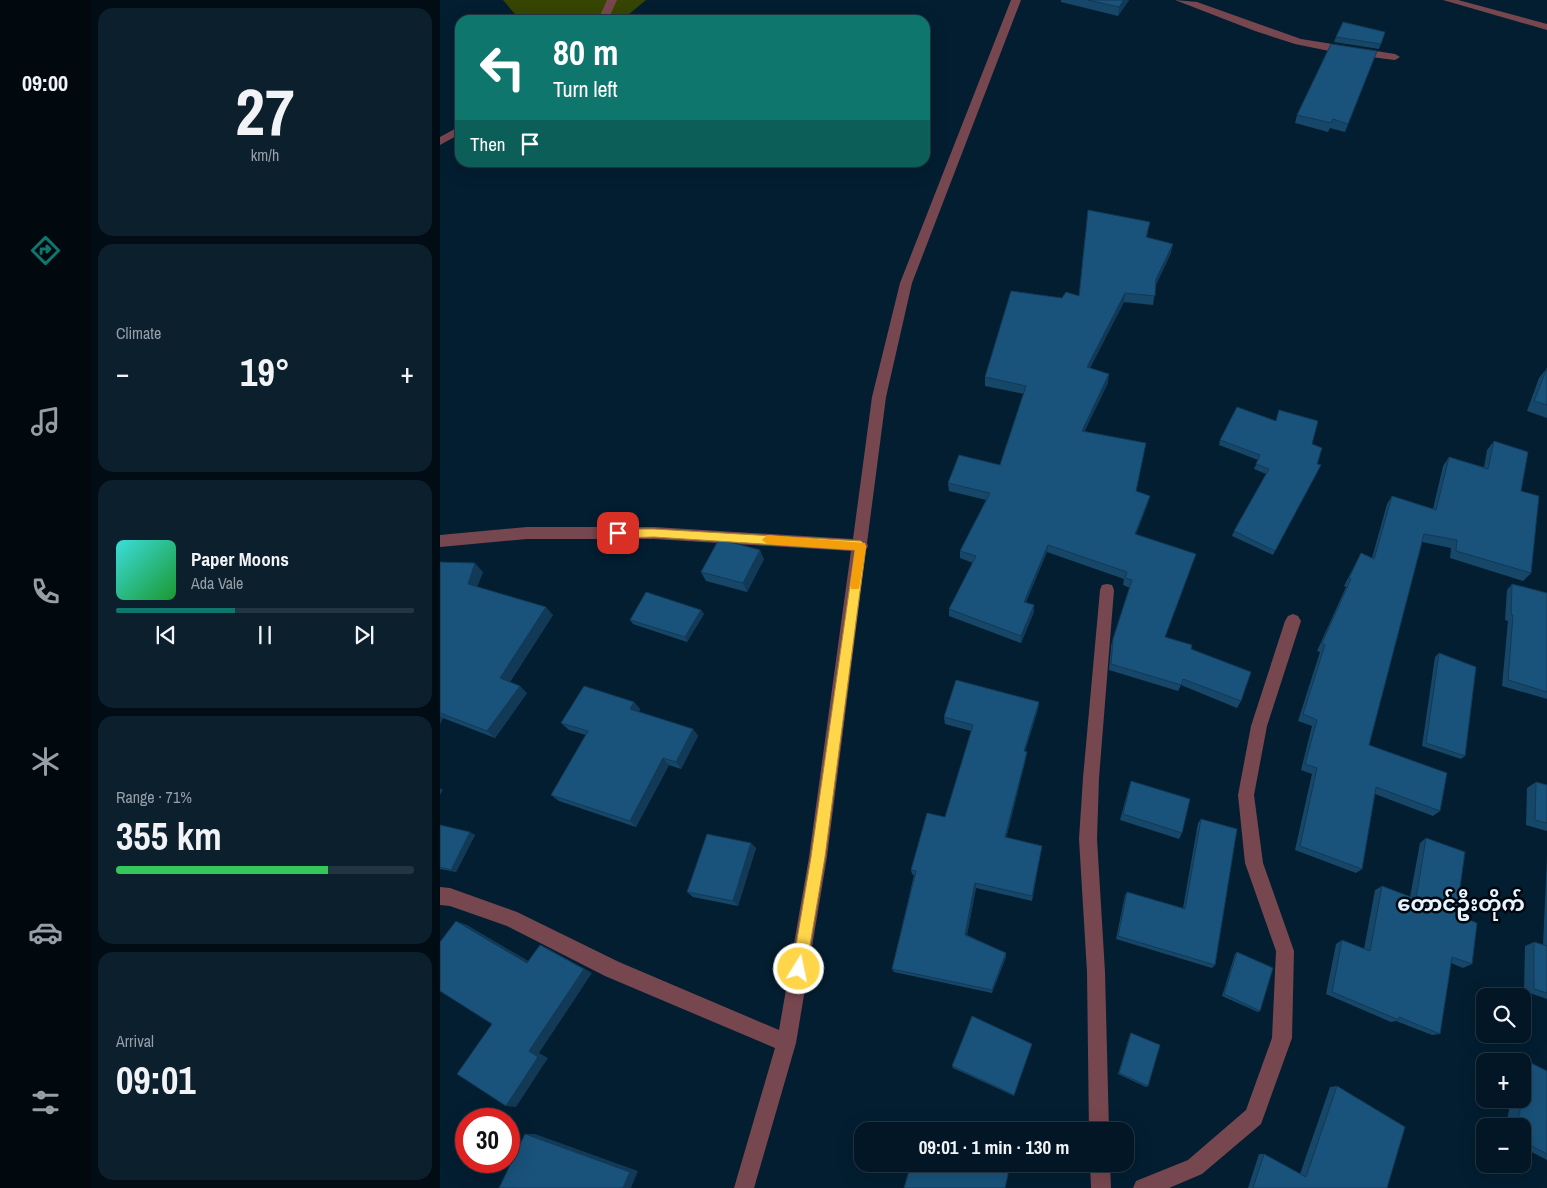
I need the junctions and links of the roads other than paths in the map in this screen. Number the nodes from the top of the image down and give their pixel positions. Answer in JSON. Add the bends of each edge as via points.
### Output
{"nodes":[{"id":1,"x":612,"y":0,"type":"edge"},
{"id":2,"x":1016,"y":0,"type":"edge"},
{"id":3,"x":1180,"y":0,"type":"edge"},
{"id":4,"x":1448,"y":0,"type":"edge"},
{"id":5,"x":605,"y":15,"type":"edge"},
{"id":6,"x":1547,"y":27,"type":"edge"},
{"id":7,"x":1395,"y":57,"type":"dead end"},
{"id":8,"x":455,"y":132,"type":"edge"},
{"id":9,"x":440,"y":142,"type":"edge"},
{"id":10,"x":440,"y":541,"type":"edge"},
{"id":11,"x":861,"y":546,"type":"junction"},
{"id":12,"x":1107,"y":590,"type":"dead end"},
{"id":13,"x":1294,"y":621,"type":"dead end"},
{"id":14,"x":440,"y":896,"type":"edge"},
{"id":15,"x":786,"y":1043,"type":"junction"},
{"id":16,"x":1099,"y":1122,"type":"edge"},
{"id":17,"x":1100,"y":1172,"type":"edge"},
{"id":18,"x":744,"y":1188,"type":"edge"},
{"id":19,"x":1101,"y":1188,"type":"edge"},
{"id":20,"x":1143,"y":1188,"type":"edge"}],
"edges":[{"from":1,"to":5,"type":"street"},
{"from":2,"to":11,"type":"street","via":[[906,283],[879,397]]},
{"from":3,"to":7,"type":"street","via":[[1284,38],[1324,48]]},
{"from":4,"to":6,"type":"street"},
{"from":8,"to":9,"type":"street"},
{"from":10,"to":11,"type":"street","via":[[528,534],[654,533]]},
{"from":11,"to":15,"type":"street","via":[[818,857]]},
{"from":12,"to":16,"type":"street","via":[[1088,840],[1096,972]]},
{"from":13,"to":20,"type":"street","via":[[1259,726],[1246,796],[1254,863],[1285,951],[1282,1038],[1254,1117],[1195,1167]]},
{"from":14,"to":15,"type":"street","via":[[511,918],[612,969]]},
{"from":15,"to":18,"type":"street"},
{"from":17,"to":19,"type":"street"}]}
